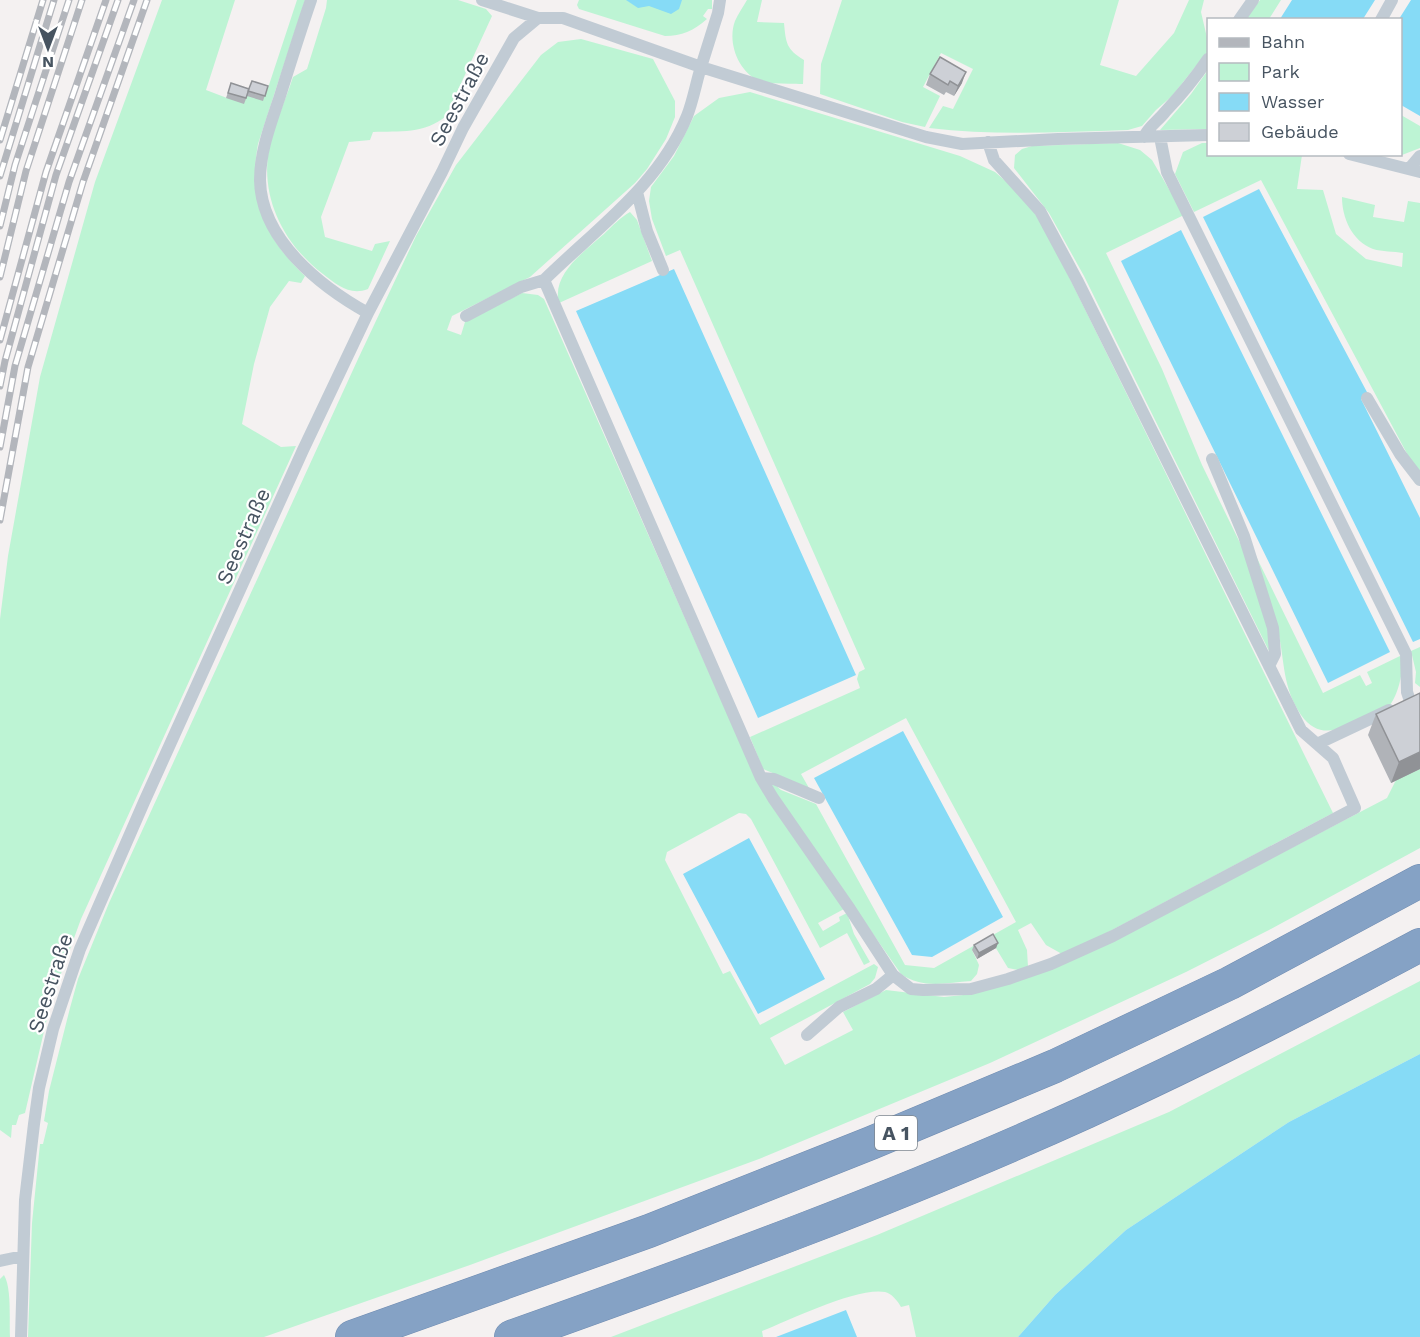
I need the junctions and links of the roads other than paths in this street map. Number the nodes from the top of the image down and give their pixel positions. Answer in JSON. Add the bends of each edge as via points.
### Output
{"nodes":[{"id":1,"x":311,"y":0,"type":"edge"},
{"id":2,"x":482,"y":0,"type":"edge"},
{"id":3,"x":720,"y":0,"type":"edge"},
{"id":4,"x":732,"y":0,"type":"edge"},
{"id":5,"x":1253,"y":0,"type":"edge"},
{"id":6,"x":1392,"y":0,"type":"edge"},
{"id":7,"x":718,"y":13,"type":"junction"},
{"id":8,"x":538,"y":18,"type":"junction"},
{"id":9,"x":1240,"y":18,"type":"edge"},
{"id":10,"x":1382,"y":18,"type":"edge"},
{"id":11,"x":1207,"y":62,"type":"edge"},
{"id":12,"x":701,"y":67,"type":"junction"},
{"id":13,"x":1207,"y":135,"type":"edge"},
{"id":14,"x":1144,"y":137,"type":"junction"},
{"id":15,"x":1160,"y":137,"type":"junction"},
{"id":16,"x":988,"y":142,"type":"junction"},
{"id":17,"x":1357,"y":156,"type":"edge"},
{"id":18,"x":1420,"y":156,"type":"edge"},
{"id":19,"x":1414,"y":170,"type":"edge"},
{"id":20,"x":637,"y":192,"type":"junction"},
{"id":21,"x":663,"y":270,"type":"dead end"},
{"id":22,"x":544,"y":280,"type":"junction"},
{"id":23,"x":368,"y":313,"type":"junction"},
{"id":24,"x":465,"y":316,"type":"dead end"},
{"id":25,"x":1367,"y":398,"type":"dead end"},
{"id":26,"x":1212,"y":459,"type":"dead end"},
{"id":27,"x":1420,"y":480,"type":"edge"},
{"id":28,"x":1269,"y":666,"type":"junction"},
{"id":29,"x":1415,"y":698,"type":"edge"},
{"id":30,"x":1317,"y":744,"type":"junction"},
{"id":31,"x":761,"y":778,"type":"junction"},
{"id":32,"x":819,"y":798,"type":"dead end"},
{"id":33,"x":1420,"y":881,"type":"edge"},
{"id":34,"x":1420,"y":945,"type":"edge"},
{"id":35,"x":893,"y":975,"type":"junction"},
{"id":36,"x":807,"y":1035,"type":"dead end"},
{"id":37,"x":23,"y":1256,"type":"junction"},
{"id":38,"x":0,"y":1260,"type":"edge"},
{"id":39,"x":21,"y":1337,"type":"edge"},
{"id":40,"x":352,"y":1337,"type":"edge"},
{"id":41,"x":511,"y":1337,"type":"edge"}],
"edges":[{"from":1,"to":23,"type":"lane","via":[[264,145],[260,181],[263,201],[279,235],[298,261],[327,288]]},
{"from":2,"to":8,"type":"lane"},
{"from":3,"to":7,"type":"lane"},
{"from":4,"to":7,"type":"lane"},
{"from":5,"to":9,"type":"lane"},
{"from":6,"to":10,"type":"lane"},
{"from":7,"to":12,"type":"lane"},
{"from":8,"to":12,"type":"lane","via":[[563,18]]},
{"from":8,"to":23,"type":"lane","name":"Seestraße","via":[[514,38]]},
{"from":11,"to":14,"type":"lane"},
{"from":12,"to":16,"type":"lane","via":[[926,137],[962,144]]},
{"from":12,"to":20,"type":"lane","via":[[687,115],[665,158]]},
{"from":13,"to":15,"type":"lane"},
{"from":14,"to":15,"type":"lane"},
{"from":14,"to":16,"type":"lane"},
{"from":15,"to":29,"type":"lane","via":[[1167,172],[1406,654],[1407,692]]},
{"from":16,"to":28,"type":"lane","via":[[994,160],[1040,211],[1056,240]]},
{"from":17,"to":19,"type":"lane"},
{"from":18,"to":19,"type":"lane"},
{"from":20,"to":21,"type":"lane"},
{"from":20,"to":22,"type":"lane"},
{"from":22,"to":24,"type":"lane"},
{"from":22,"to":31,"type":"lane"},
{"from":23,"to":37,"type":"lane","name":"Seestraße","via":[[80,949],[53,1029],[39,1088],[27,1178]]},
{"from":25,"to":27,"type":"lane"},
{"from":26,"to":28,"type":"lane","via":[[1244,536],[1273,628],[1275,654]]},
{"from":28,"to":30,"type":"lane","via":[[1300,730]]},
{"from":29,"to":30,"type":"lane"},
{"from":30,"to":35,"type":"lane","via":[[1333,758],[1355,808],[1113,936],[1051,964],[971,989],[943,991],[911,989]]},
{"from":31,"to":32,"type":"lane","via":[[774,779]]},
{"from":31,"to":35,"type":"lane"},
{"from":33,"to":40,"type":"highway","number":"A 1","via":[[1230,983],[1055,1066],[649,1231]]},
{"from":34,"to":41,"type":"highway","number":"A 1","via":[[1282,1019],[1085,1112],[890,1195]]},
{"from":35,"to":36,"type":"lane","via":[[876,989],[839,1008]]},
{"from":37,"to":38,"type":"lane"},
{"from":37,"to":39,"type":"lane","name":"Seestraße"}]}
